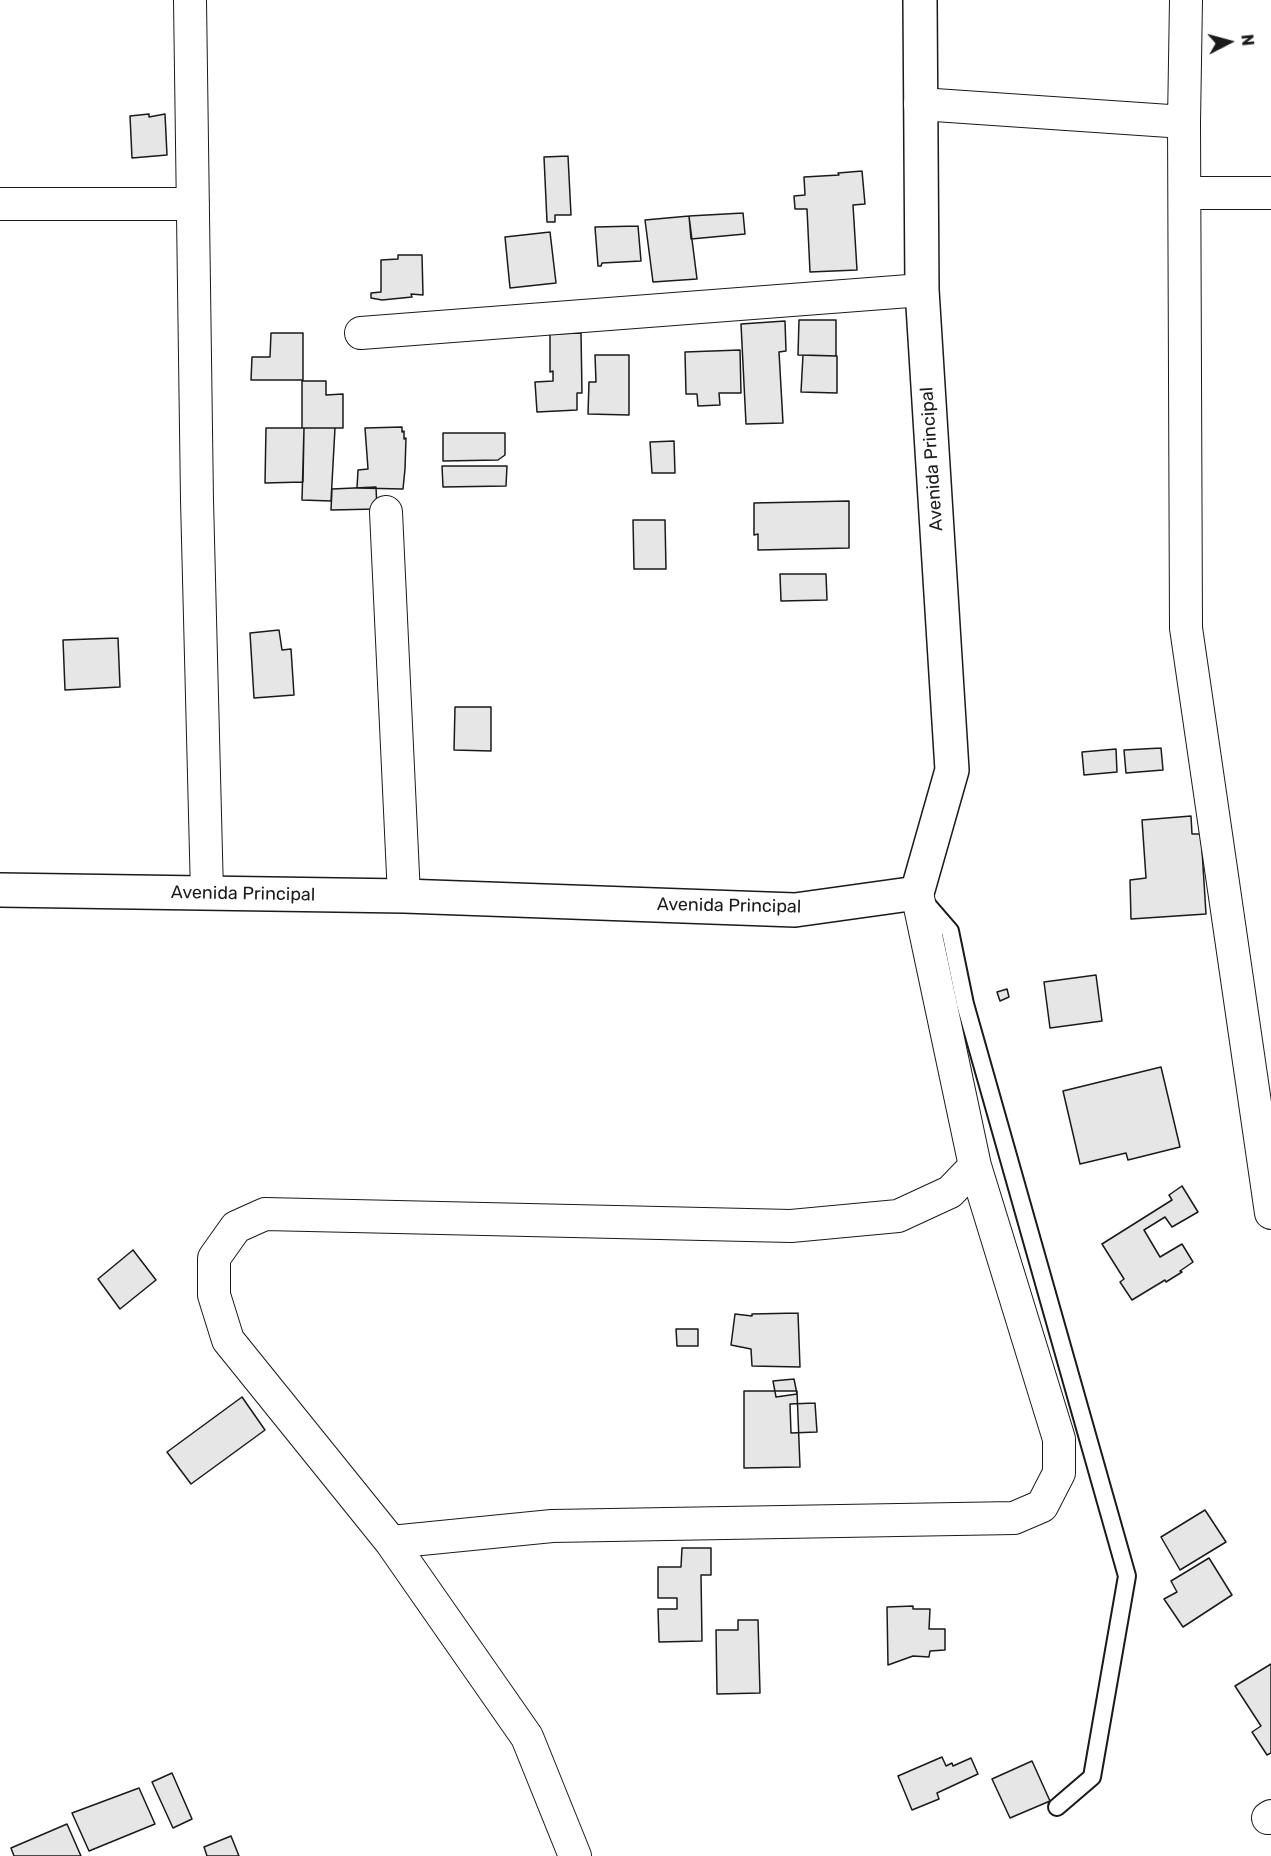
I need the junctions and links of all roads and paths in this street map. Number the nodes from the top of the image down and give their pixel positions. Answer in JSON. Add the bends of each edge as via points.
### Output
{"nodes":[{"id":1,"x":190,"y":0,"type":"edge"},
{"id":2,"x":921,"y":0,"type":"edge"},
{"id":3,"x":1186,"y":0,"type":"edge"},
{"id":4,"x":920,"y":104,"type":"junction"},
{"id":5,"x":1184,"y":123,"type":"junction"},
{"id":6,"x":1185,"y":193,"type":"junction"},
{"id":7,"x":1271,"y":193,"type":"edge"},
{"id":8,"x":0,"y":204,"type":"edge"},
{"id":9,"x":193,"y":204,"type":"junction"},
{"id":10,"x":921,"y":290,"type":"junction"},
{"id":11,"x":361,"y":333,"type":"dead end"},
{"id":12,"x":386,"y":512,"type":"dead end"},
{"id":13,"x":0,"y":890,"type":"edge"},
{"id":14,"x":207,"y":893,"type":"junction"},
{"id":15,"x":917,"y":893,"type":"junction"},
{"id":16,"x":404,"y":896,"type":"junction"},
{"id":17,"x":975,"y":1166,"type":"junction"},
{"id":18,"x":1271,"y":1213,"type":"edge"},
{"id":19,"x":391,"y":1542,"type":"junction"},
{"id":20,"x":1057,"y":1807,"type":"dead end"},
{"id":21,"x":575,"y":1856,"type":"edge"}],
"edges":[{"from":1,"to":9,"type":"street"},
{"from":2,"to":4,"type":"street","name":"Avenida Principal"},
{"from":3,"to":5,"type":"street"},
{"from":4,"to":5,"type":"street"},
{"from":4,"to":10,"type":"street","name":"Avenida Principal"},
{"from":5,"to":6,"type":"street"},
{"from":6,"to":7,"type":"street"},
{"from":6,"to":18,"type":"street","via":[[1186,628]]},
{"from":8,"to":9,"type":"street"},
{"from":9,"to":14,"type":"street"},
{"from":10,"to":11,"type":"street"},
{"from":10,"to":15,"type":"street","name":"Avenida Principal","via":[[952,770]]},
{"from":12,"to":16,"type":"street"},
{"from":13,"to":14,"type":"street","name":"Avenida Principal"},
{"from":14,"to":16,"type":"street","name":"Avenida Principal"},
{"from":15,"to":16,"type":"street","name":"Avenida Principal","via":[[795,910]]},
{"from":15,"to":17,"type":"street"},
{"from":15,"to":20,"type":"lane","via":[[950,931],[965,1004],[1127,1576],[1092,1777]]},
{"from":17,"to":19,"type":"street","via":[[1059,1439],[1059,1473],[1042,1506],[1014,1518],[552,1526]]},
{"from":17,"to":19,"type":"street","via":[[950,1192],[898,1216],[791,1226],[265,1214],[236,1227],[214,1258],[214,1295],[228,1340]]},
{"from":19,"to":21,"type":"street","via":[[527,1737]]}]}
